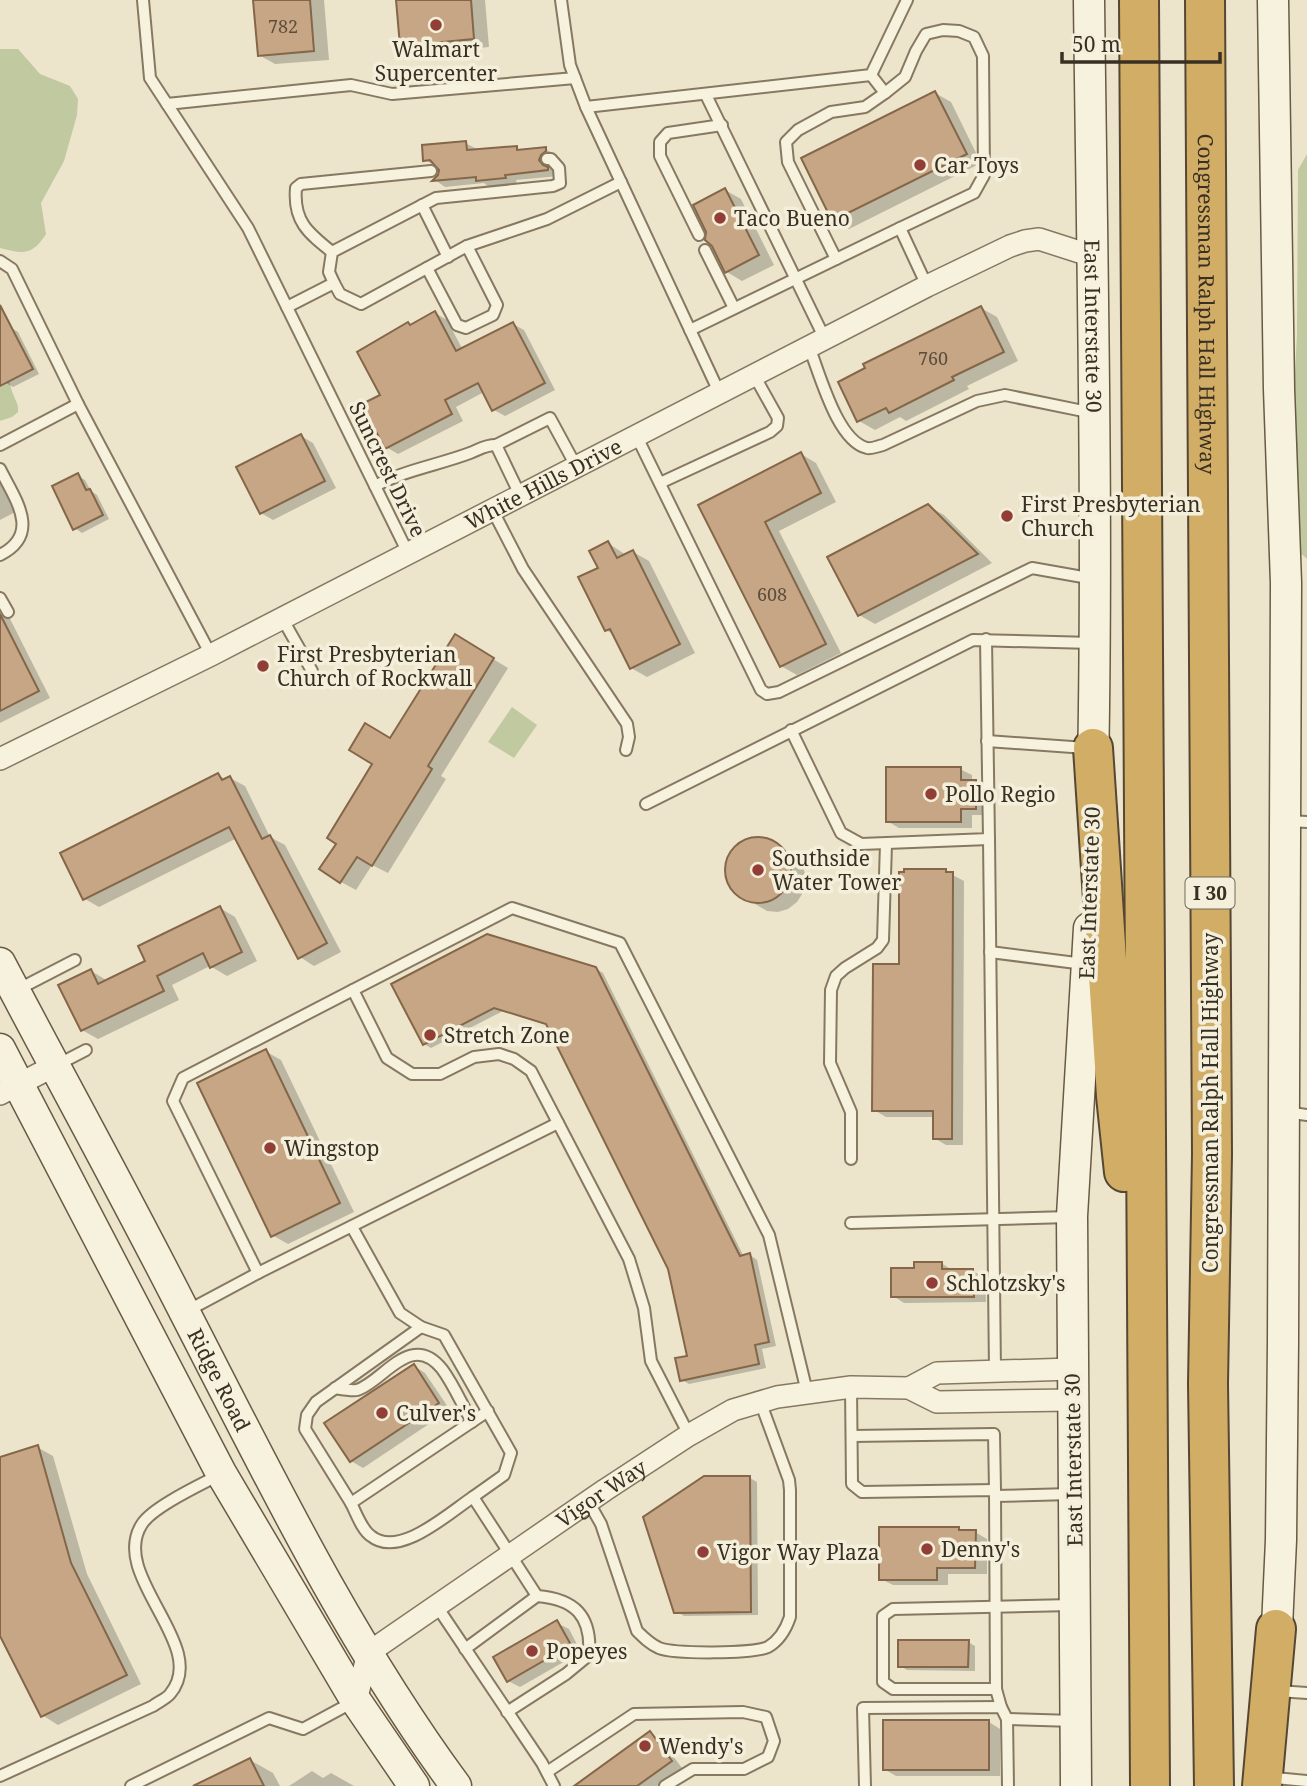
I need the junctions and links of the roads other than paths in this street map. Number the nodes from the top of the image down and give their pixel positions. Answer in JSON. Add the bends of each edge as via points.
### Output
{"nodes":[{"id":1,"x":143,"y":0,"type":"edge"},
{"id":2,"x":561,"y":0,"type":"edge"},
{"id":3,"x":907,"y":0,"type":"edge"},
{"id":4,"x":1089,"y":0,"type":"edge"},
{"id":5,"x":1139,"y":0,"type":"edge"},
{"id":6,"x":1205,"y":0,"type":"edge"},
{"id":7,"x":1273,"y":0,"type":"edge"},
{"id":8,"x":871,"y":75,"type":"junction"},
{"id":9,"x":575,"y":78,"type":"junction"},
{"id":10,"x":885,"y":93,"type":"junction"},
{"id":11,"x":706,"y":95,"type":"junction"},
{"id":12,"x":167,"y":104,"type":"junction"},
{"id":13,"x":586,"y":107,"type":"junction"},
{"id":14,"x":722,"y":125,"type":"junction"},
{"id":15,"x":547,"y":159,"type":"dead end"},
{"id":16,"x":431,"y":171,"type":"dead end"},
{"id":17,"x":621,"y":182,"type":"junction"},
{"id":18,"x":422,"y":205,"type":"junction"},
{"id":19,"x":900,"y":228,"type":"junction"},
{"id":20,"x":699,"y":236,"type":"dead end"},
{"id":21,"x":467,"y":247,"type":"junction"},
{"id":22,"x":705,"y":250,"type":"dead end"},
{"id":23,"x":332,"y":252,"type":"junction"},
{"id":24,"x":1092,"y":256,"type":"junction"},
{"id":25,"x":448,"y":257,"type":"junction"},
{"id":26,"x":836,"y":259,"type":"junction"},
{"id":27,"x":0,"y":261,"type":"edge"},
{"id":28,"x":427,"y":268,"type":"junction"},
{"id":29,"x":796,"y":278,"type":"junction"},
{"id":30,"x":334,"y":283,"type":"junction"},
{"id":31,"x":927,"y":286,"type":"junction"},
{"id":32,"x":287,"y":307,"type":"junction"},
{"id":33,"x":734,"y":308,"type":"junction"},
{"id":34,"x":690,"y":330,"type":"junction"},
{"id":35,"x":817,"y":343,"type":"junction"},
{"id":36,"x":754,"y":375,"type":"junction"},
{"id":37,"x":719,"y":392,"type":"junction"},
{"id":38,"x":78,"y":404,"type":"junction"},
{"id":39,"x":1096,"y":413,"type":"junction"},
{"id":40,"x":636,"y":435,"type":"junction"},
{"id":41,"x":0,"y":445,"type":"edge"},
{"id":42,"x":496,"y":445,"type":"junction"},
{"id":43,"x":576,"y":466,"type":"junction"},
{"id":44,"x":0,"y":470,"type":"edge"},
{"id":45,"x":660,"y":483,"type":"junction"},
{"id":46,"x":375,"y":486,"type":"junction"},
{"id":47,"x":520,"y":495,"type":"junction"},
{"id":48,"x":492,"y":509,"type":"junction"},
{"id":49,"x":408,"y":553,"type":"junction"},
{"id":50,"x":0,"y":555,"type":"edge"},
{"id":51,"x":1094,"y":579,"type":"junction"},
{"id":52,"x":1296,"y":583,"type":"edge"},
{"id":53,"x":0,"y":598,"type":"edge"},
{"id":54,"x":8,"y":612,"type":"dead end"},
{"id":55,"x":282,"y":618,"type":"junction"},
{"id":56,"x":986,"y":639,"type":"junction"},
{"id":57,"x":1095,"y":643,"type":"junction"},
{"id":58,"x":211,"y":655,"type":"junction"},
{"id":59,"x":312,"y":671,"type":"dead end"},
{"id":60,"x":791,"y":730,"type":"junction"},
{"id":61,"x":988,"y":741,"type":"junction"},
{"id":62,"x":1093,"y":748,"type":"junction"},
{"id":63,"x":626,"y":750,"type":"dead end"},
{"id":64,"x":0,"y":759,"type":"edge"},
{"id":65,"x":646,"y":804,"type":"dead end"},
{"id":66,"x":1296,"y":821,"type":"edge"},
{"id":67,"x":989,"y":839,"type":"junction"},
{"id":68,"x":886,"y":844,"type":"junction"},
{"id":69,"x":990,"y":952,"type":"junction"},
{"id":70,"x":75,"y":960,"type":"dead end"},
{"id":71,"x":0,"y":963,"type":"edge"},
{"id":72,"x":1088,"y":964,"type":"junction"},
{"id":73,"x":353,"y":990,"type":"junction"},
{"id":74,"x":15,"y":992,"type":"junction"},
{"id":75,"x":0,"y":1049,"type":"edge"},
{"id":76,"x":86,"y":1050,"type":"dead end"},
{"id":77,"x":54,"y":1066,"type":"junction"},
{"id":78,"x":9,"y":1090,"type":"edge"},
{"id":79,"x":1295,"y":1114,"type":"edge"},
{"id":80,"x":558,"y":1124,"type":"junction"},
{"id":81,"x":851,"y":1159,"type":"dead end"},
{"id":82,"x":1072,"y":1216,"type":"junction"},
{"id":83,"x":993,"y":1219,"type":"junction"},
{"id":84,"x":851,"y":1223,"type":"dead end"},
{"id":85,"x":352,"y":1227,"type":"junction"},
{"id":86,"x":258,"y":1273,"type":"junction"},
{"id":87,"x":185,"y":1312,"type":"junction"},
{"id":88,"x":421,"y":1327,"type":"junction"},
{"id":89,"x":1072,"y":1369,"type":"junction"},
{"id":90,"x":995,"y":1371,"type":"junction"},
{"id":91,"x":1147,"y":1378,"type":"junction"},
{"id":92,"x":851,"y":1387,"type":"junction"},
{"id":93,"x":335,"y":1388,"type":"junction"},
{"id":94,"x":909,"y":1388,"type":"junction"},
{"id":95,"x":807,"y":1392,"type":"junction"},
{"id":96,"x":1073,"y":1400,"type":"junction"},
{"id":97,"x":760,"y":1401,"type":"junction"},
{"id":98,"x":488,"y":1411,"type":"junction"},
{"id":99,"x":472,"y":1422,"type":"junction"},
{"id":100,"x":689,"y":1435,"type":"junction"},
{"id":101,"x":852,"y":1436,"type":"junction"},
{"id":102,"x":221,"y":1473,"type":"junction"},
{"id":103,"x":995,"y":1493,"type":"junction"},
{"id":104,"x":1074,"y":1494,"type":"junction"},
{"id":105,"x":473,"y":1497,"type":"junction"},
{"id":106,"x":588,"y":1501,"type":"junction"},
{"id":107,"x":351,"y":1503,"type":"junction"},
{"id":108,"x":509,"y":1555,"type":"junction"},
{"id":109,"x":537,"y":1596,"type":"junction"},
{"id":110,"x":436,"y":1605,"type":"junction"},
{"id":111,"x":1074,"y":1605,"type":"junction"},
{"id":112,"x":995,"y":1607,"type":"junction"},
{"id":113,"x":1276,"y":1629,"type":"junction"},
{"id":114,"x":465,"y":1649,"type":"junction"},
{"id":115,"x":368,"y":1653,"type":"junction"},
{"id":116,"x":996,"y":1689,"type":"junction"},
{"id":117,"x":1276,"y":1691,"type":"junction"},
{"id":118,"x":1307,"y":1693,"type":"edge"},
{"id":119,"x":356,"y":1701,"type":"junction"},
{"id":120,"x":1001,"y":1707,"type":"junction"},
{"id":121,"x":508,"y":1712,"type":"junction"},
{"id":122,"x":1007,"y":1719,"type":"junction"},
{"id":123,"x":1076,"y":1721,"type":"junction"},
{"id":124,"x":547,"y":1772,"type":"junction"},
{"id":125,"x":0,"y":1776,"type":"edge"},
{"id":126,"x":1307,"y":1781,"type":"edge"},
{"id":127,"x":1271,"y":1783,"type":"edge"},
{"id":128,"x":131,"y":1786,"type":"edge"},
{"id":129,"x":414,"y":1786,"type":"edge"},
{"id":130,"x":456,"y":1786,"type":"edge"},
{"id":131,"x":554,"y":1786,"type":"edge"},
{"id":132,"x":665,"y":1786,"type":"edge"},
{"id":133,"x":865,"y":1786,"type":"edge"},
{"id":134,"x":1008,"y":1786,"type":"edge"},
{"id":135,"x":1076,"y":1786,"type":"edge"},
{"id":136,"x":1150,"y":1786,"type":"edge"},
{"id":137,"x":1214,"y":1786,"type":"edge"}],
"edges":[{"from":1,"to":12,"type":"lane","name":"Suncrest Drive","via":[[150,78]]},
{"from":2,"to":9,"type":"lane","via":[[566,50]]},
{"from":3,"to":8,"type":"lane"},
{"from":4,"to":24,"type":"main road","name":"East Interstate 30"},
{"from":5,"to":91,"type":"highway"},
{"from":6,"to":137,"type":"highway","name":"Congressman Ralph Hall Highway","number":"I 30","via":[[1212,1140],[1208,1384]]},
{"from":7,"to":52,"type":"main road","via":[[1279,388]]},
{"from":8,"to":10,"type":"lane"},
{"from":8,"to":11,"type":"lane"},
{"from":9,"to":12,"type":"lane","via":[[392,94],[351,85]]},
{"from":9,"to":13,"type":"lane"},
{"from":10,"to":19,"type":"lane","via":[[905,77],[926,34],[959,31],[974,37],[983,56],[984,175],[974,193]]},
{"from":10,"to":26,"type":"lane","via":[[865,107],[831,112],[786,142],[788,162]]},
{"from":11,"to":13,"type":"lane"},
{"from":11,"to":14,"type":"lane"},
{"from":12,"to":32,"type":"lane","name":"Suncrest Drive","via":[[248,228]]},
{"from":13,"to":17,"type":"lane"},
{"from":14,"to":20,"type":"lane","via":[[668,133],[660,142],[660,156]]},
{"from":14,"to":29,"type":"lane"},
{"from":15,"to":18,"type":"lane","via":[[559,168],[559,183],[553,186],[436,198]]},
{"from":16,"to":23,"type":"lane","via":[[296,188],[302,225]]},
{"from":17,"to":21,"type":"lane","via":[[547,219]]},
{"from":17,"to":34,"type":"lane"},
{"from":18,"to":23,"type":"lane"},
{"from":18,"to":25,"type":"lane"},
{"from":19,"to":26,"type":"lane"},
{"from":19,"to":31,"type":"lane"},
{"from":21,"to":25,"type":"lane"},
{"from":21,"to":28,"type":"lane","via":[[497,305],[493,315],[466,328],[457,325]]},
{"from":22,"to":33,"type":"lane"},
{"from":23,"to":30,"type":"lane","via":[[329,272]]},
{"from":24,"to":31,"type":"street","name":"White Hills Drive","via":[[1039,239],[1025,241]]},
{"from":24,"to":39,"type":"main road","name":"East Interstate 30"},
{"from":25,"to":28,"type":"lane"},
{"from":26,"to":29,"type":"lane"},
{"from":27,"to":38,"type":"lane","via":[[12,269]]},
{"from":28,"to":30,"type":"lane","via":[[361,304],[340,294]]},
{"from":29,"to":33,"type":"lane"},
{"from":29,"to":35,"type":"lane"},
{"from":30,"to":32,"type":"lane"},
{"from":31,"to":35,"type":"street","name":"White Hills Drive"},
{"from":32,"to":46,"type":"lane","name":"Suncrest Drive"},
{"from":33,"to":34,"type":"lane"},
{"from":34,"to":37,"type":"lane"},
{"from":35,"to":36,"type":"street","name":"White Hills Drive"},
{"from":35,"to":39,"type":"lane","via":[[843,430],[870,449],[976,401],[1005,394]]},
{"from":36,"to":37,"type":"street","name":"White Hills Drive"},
{"from":36,"to":45,"type":"lane","via":[[778,418],[777,426]]},
{"from":37,"to":40,"type":"street","name":"White Hills Drive"},
{"from":38,"to":41,"type":"lane"},
{"from":38,"to":58,"type":"lane"},
{"from":39,"to":51,"type":"main road","name":"East Interstate 30"},
{"from":40,"to":43,"type":"street","name":"White Hills Drive"},
{"from":40,"to":45,"type":"lane"},
{"from":42,"to":43,"type":"lane","via":[[551,418]]},
{"from":42,"to":46,"type":"lane","via":[[395,475]]},
{"from":42,"to":47,"type":"lane"},
{"from":43,"to":47,"type":"street","name":"White Hills Drive"},
{"from":44,"to":50,"type":"lane","via":[[23,514],[23,532]]},
{"from":45,"to":51,"type":"lane","via":[[761,690],[767,694],[1032,568]]},
{"from":46,"to":49,"type":"lane","name":"Suncrest Drive"},
{"from":47,"to":48,"type":"street","name":"White Hills Drive"},
{"from":48,"to":49,"type":"street","name":"White Hills Drive"},
{"from":48,"to":63,"type":"lane","via":[[523,569],[627,724]]},
{"from":49,"to":55,"type":"street","name":"White Hills Drive"},
{"from":51,"to":57,"type":"main road","name":"East Interstate 30"},
{"from":52,"to":66,"type":"main road"},
{"from":53,"to":54,"type":"lane"},
{"from":55,"to":58,"type":"street","name":"White Hills Drive"},
{"from":55,"to":59,"type":"lane"},
{"from":56,"to":57,"type":"lane"},
{"from":56,"to":60,"type":"lane","via":[[974,640]]},
{"from":56,"to":61,"type":"lane"},
{"from":57,"to":62,"type":"main road","name":"East Interstate 30"},
{"from":58,"to":64,"type":"street","name":"White Hills Drive"},
{"from":60,"to":65,"type":"lane"},
{"from":60,"to":68,"type":"lane","via":[[841,834],[861,844]]},
{"from":61,"to":62,"type":"lane"},
{"from":61,"to":67,"type":"lane"},
{"from":62,"to":72,"type":"main road","name":"East Interstate 30"},
{"from":62,"to":91,"type":"highway","via":[[1116,1096]]},
{"from":66,"to":79,"type":"main road"},
{"from":67,"to":68,"type":"lane"},
{"from":67,"to":69,"type":"lane"},
{"from":68,"to":81,"type":"lane","via":[[883,940],[836,976],[831,990],[830,1062],[851,1112]]},
{"from":69,"to":72,"type":"lane"},
{"from":69,"to":83,"type":"lane"},
{"from":70,"to":74,"type":"lane"},
{"from":71,"to":74,"type":"main road","name":"Ridge Road"},
{"from":72,"to":82,"type":"main road","name":"East Interstate 30"},
{"from":73,"to":80,"type":"lane","via":[[387,1058],[412,1074],[440,1074],[474,1057],[499,1054],[514,1059],[531,1071]]},
{"from":73,"to":86,"type":"lane","via":[[183,1078],[173,1101]]},
{"from":73,"to":95,"type":"lane","via":[[512,908],[620,943],[769,1235]]},
{"from":74,"to":77,"type":"main road","name":"Ridge Road"},
{"from":75,"to":78,"type":"main road","name":"Ridge Road"},
{"from":76,"to":77,"type":"lane"},
{"from":77,"to":78,"type":"street"},
{"from":77,"to":87,"type":"main road","name":"Ridge Road"},
{"from":78,"to":102,"type":"main road","name":"Ridge Road"},
{"from":79,"to":113,"type":"main road"},
{"from":80,"to":85,"type":"lane"},
{"from":80,"to":100,"type":"lane","via":[[629,1259],[644,1308],[651,1360]]},
{"from":82,"to":83,"type":"lane"},
{"from":82,"to":89,"type":"main road","name":"East Interstate 30"},
{"from":83,"to":84,"type":"lane"},
{"from":83,"to":90,"type":"lane"},
{"from":85,"to":86,"type":"lane"},
{"from":85,"to":88,"type":"lane","via":[[400,1313]]},
{"from":86,"to":87,"type":"lane"},
{"from":87,"to":115,"type":"main road","name":"Ridge Road","via":[[252,1446]]},
{"from":88,"to":93,"type":"lane"},
{"from":88,"to":98,"type":"lane","via":[[444,1335]]},
{"from":89,"to":90,"type":"street","name":"Vigor Way"},
{"from":89,"to":96,"type":"main road","name":"East Interstate 30"},
{"from":90,"to":94,"type":"street","name":"Vigor Way","via":[[937,1373]]},
{"from":91,"to":136,"type":"highway"},
{"from":92,"to":94,"type":"street","name":"Vigor Way"},
{"from":92,"to":95,"type":"street","name":"Vigor Way"},
{"from":92,"to":101,"type":"lane"},
{"from":93,"to":99,"type":"lane","via":[[357,1390],[405,1357],[421,1356],[442,1370]]},
{"from":93,"to":107,"type":"lane","via":[[316,1402],[305,1429]]},
{"from":94,"to":96,"type":"street","name":"Vigor Way","via":[[937,1402]]},
{"from":95,"to":97,"type":"street","name":"Vigor Way"},
{"from":96,"to":104,"type":"main road","name":"East Interstate 30"},
{"from":97,"to":100,"type":"street","name":"Vigor Way","via":[[733,1410]]},
{"from":97,"to":106,"type":"lane","via":[[790,1490],[790,1617],[786,1630],[767,1647],[752,1652],[669,1651],[647,1642],[637,1631],[601,1524]]},
{"from":98,"to":99,"type":"lane"},
{"from":98,"to":105,"type":"lane","via":[[511,1453],[504,1475]]},
{"from":99,"to":107,"type":"lane"},
{"from":100,"to":106,"type":"street","name":"Vigor Way"},
{"from":101,"to":103,"type":"lane","via":[[852,1485],[862,1492]]},
{"from":101,"to":103,"type":"lane","via":[[994,1434]]},
{"from":102,"to":119,"type":"main road","name":"Ridge Road"},
{"from":102,"to":125,"type":"lane","via":[[158,1510],[142,1524],[135,1544],[137,1564],[177,1650],[181,1671],[171,1693],[153,1706]]},
{"from":103,"to":104,"type":"lane"},
{"from":103,"to":112,"type":"lane"},
{"from":104,"to":111,"type":"main road","name":"East Interstate 30"},
{"from":105,"to":107,"type":"lane","via":[[406,1542],[388,1544],[370,1536]]},
{"from":105,"to":108,"type":"lane"},
{"from":106,"to":108,"type":"street","name":"Vigor Way"},
{"from":108,"to":109,"type":"lane"},
{"from":108,"to":110,"type":"street","name":"Vigor Way"},
{"from":109,"to":114,"type":"lane"},
{"from":109,"to":121,"type":"lane","via":[[565,1601],[581,1615],[590,1637],[589,1654]]},
{"from":110,"to":114,"type":"lane"},
{"from":110,"to":115,"type":"street","name":"Vigor Way"},
{"from":111,"to":112,"type":"lane"},
{"from":111,"to":123,"type":"main road","name":"East Interstate 30"},
{"from":112,"to":116,"type":"lane"},
{"from":112,"to":116,"type":"lane","via":[[892,1609],[883,1616],[883,1682],[893,1689]]},
{"from":113,"to":117,"type":"main road"},
{"from":113,"to":127,"type":"highway"},
{"from":114,"to":121,"type":"lane"},
{"from":115,"to":119,"type":"street"},
{"from":115,"to":130,"type":"main road","name":"Ridge Road"},
{"from":116,"to":120,"type":"lane"},
{"from":117,"to":118,"type":"lane"},
{"from":117,"to":127,"type":"main road"},
{"from":119,"to":128,"type":"lane","via":[[303,1729],[270,1718]]},
{"from":119,"to":129,"type":"main road","name":"Ridge Road"},
{"from":120,"to":122,"type":"lane"},
{"from":120,"to":133,"type":"lane","via":[[863,1708]]},
{"from":121,"to":124,"type":"lane"},
{"from":122,"to":123,"type":"lane"},
{"from":122,"to":134,"type":"lane"},
{"from":123,"to":135,"type":"main road","name":"East Interstate 30"},
{"from":124,"to":131,"type":"lane"},
{"from":124,"to":132,"type":"lane","via":[[634,1714],[743,1712],[766,1717],[774,1741],[768,1758],[744,1769],[693,1769]]},
{"from":126,"to":127,"type":"lane"}]}
